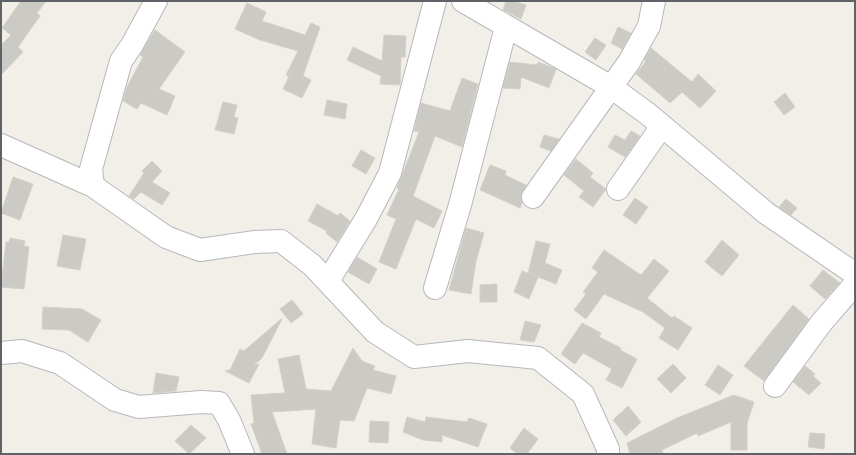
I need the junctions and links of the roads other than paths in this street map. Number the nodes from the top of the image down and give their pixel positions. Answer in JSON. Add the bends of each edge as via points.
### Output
{"nodes":[{"id":1,"x":156,"y":1,"type":"edge"},
{"id":2,"x":435,"y":1,"type":"edge"},
{"id":3,"x":463,"y":1,"type":"edge"},
{"id":4,"x":654,"y":1,"type":"edge"},
{"id":5,"x":506,"y":26,"type":"junction"},
{"id":6,"x":611,"y":87,"type":"junction"},
{"id":7,"x":662,"y":126,"type":"junction"},
{"id":8,"x":1,"y":145,"type":"edge"},
{"id":9,"x":93,"y":186,"type":"junction"},
{"id":10,"x":618,"y":189,"type":"dead end"},
{"id":11,"x":533,"y":197,"type":"dead end"},
{"id":12,"x":855,"y":274,"type":"edge"},
{"id":13,"x":328,"y":281,"type":"junction"},
{"id":14,"x":855,"y":284,"type":"edge"},
{"id":15,"x":435,"y":288,"type":"dead end"},
{"id":16,"x":1,"y":353,"type":"edge"},
{"id":17,"x":775,"y":386,"type":"dead end"},
{"id":18,"x":243,"y":454,"type":"edge"},
{"id":19,"x":608,"y":454,"type":"edge"}],
"edges":[{"from":1,"to":9,"type":"street","via":[[121,61],[91,169]]},
{"from":2,"to":13,"type":"street","via":[[390,173],[366,219]]},
{"from":3,"to":5,"type":"street"},
{"from":4,"to":6,"type":"street","via":[[649,26],[629,62]]},
{"from":5,"to":6,"type":"street"},
{"from":5,"to":15,"type":"street","via":[[460,206]]},
{"from":6,"to":7,"type":"street"},
{"from":6,"to":11,"type":"street"},
{"from":7,"to":10,"type":"street"},
{"from":7,"to":12,"type":"street","via":[[766,213]]},
{"from":8,"to":9,"type":"street"},
{"from":9,"to":13,"type":"street","via":[[166,237],[200,250],[281,241]]},
{"from":13,"to":19,"type":"street","via":[[376,332],[414,357],[468,351],[538,358],[583,394]]},
{"from":14,"to":17,"type":"street","via":[[822,322]]},
{"from":16,"to":18,"type":"street","via":[[22,351],[60,363],[115,400],[139,407],[219,403]]}]}
